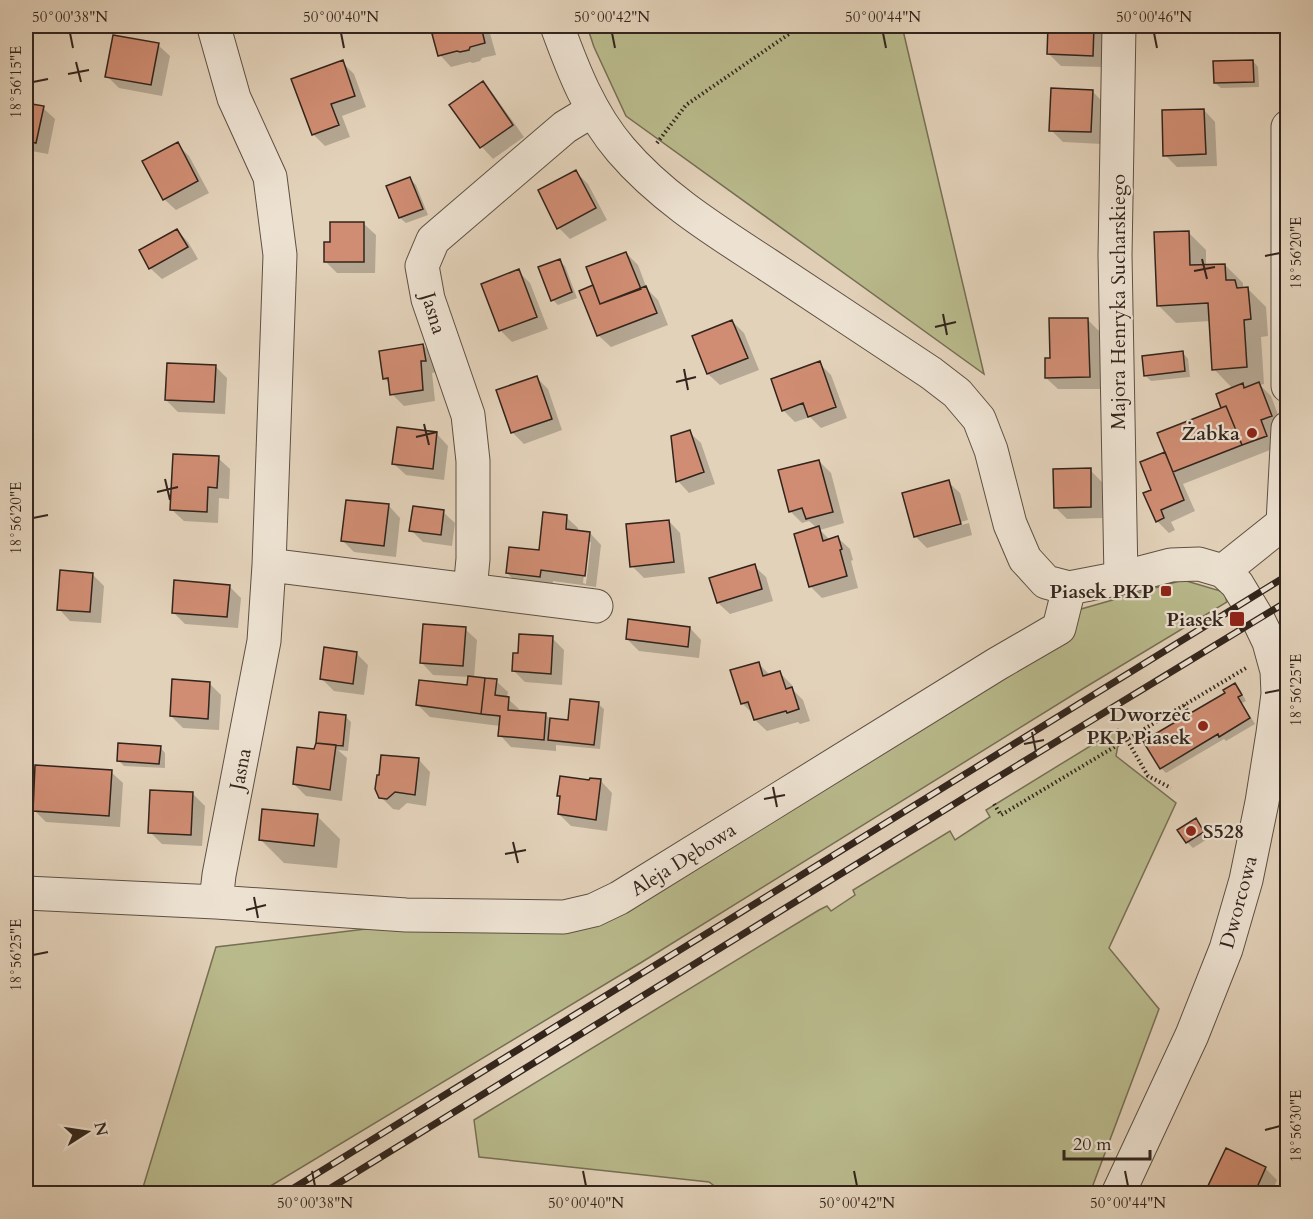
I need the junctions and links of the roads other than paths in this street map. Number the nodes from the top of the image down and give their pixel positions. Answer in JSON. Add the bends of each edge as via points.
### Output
{"nodes":[{"id":1,"x":214,"y":26,"type":"edge"},
{"id":2,"x":557,"y":26,"type":"edge"},
{"id":3,"x":1119,"y":26,"type":"edge"},
{"id":4,"x":593,"y":110,"type":"junction"},
{"id":5,"x":1287,"y":127,"type":"edge"},
{"id":6,"x":1287,"y":386,"type":"edge"},
{"id":7,"x":1287,"y":428,"type":"edge"},
{"id":8,"x":1285,"y":522,"type":"edge"},
{"id":9,"x":269,"y":565,"type":"junction"},
{"id":10,"x":1223,"y":571,"type":"junction"},
{"id":11,"x":1121,"y":578,"type":"junction"},
{"id":12,"x":1069,"y":588,"type":"junction"},
{"id":13,"x":470,"y":590,"type":"junction"},
{"id":14,"x":596,"y":606,"type":"dead end"},
{"id":15,"x":1280,"y":732,"type":"edge"},
{"id":16,"x":26,"y":893,"type":"edge"},
{"id":17,"x":216,"y":902,"type":"junction"},
{"id":18,"x":1119,"y":1194,"type":"edge"}],
"edges":[{"from":1,"to":9,"type":"street","name":"Jasna","via":[[234,98],[270,177],[280,255]]},
{"from":2,"to":4,"type":"street"},
{"from":3,"to":11,"type":"street","name":"Majora Henryka Sucharskiego","via":[[1115,255]]},
{"from":4,"to":12,"type":"street","via":[[621,150],[656,185],[701,220],[957,393],[979,419],[1010,524],[1025,559],[1046,582]]},
{"from":4,"to":13,"type":"street","name":"Jasna","via":[[565,127],[433,240],[422,266],[428,299],[468,415],[473,461]]},
{"from":5,"to":6,"type":"street"},
{"from":7,"to":8,"type":"street"},
{"from":8,"to":10,"type":"street"},
{"from":9,"to":13,"type":"street"},
{"from":9,"to":17,"type":"street","name":"Jasna","via":[[264,641]]},
{"from":10,"to":11,"type":"street","via":[[1199,564],[1171,565]]},
{"from":10,"to":15,"type":"street","name":"Dworcowa","via":[[1248,600],[1269,642],[1277,671]]},
{"from":11,"to":12,"type":"street"},
{"from":12,"to":17,"type":"street","name":"Aleja Dębowa","via":[[1059,628],[594,910],[564,916],[406,915]]},
{"from":13,"to":14,"type":"street"},
{"from":15,"to":18,"type":"street","name":"Dworcowa","via":[[1226,949],[1192,1035]]},
{"from":16,"to":17,"type":"street","name":"Aleja Dębowa"}]}
